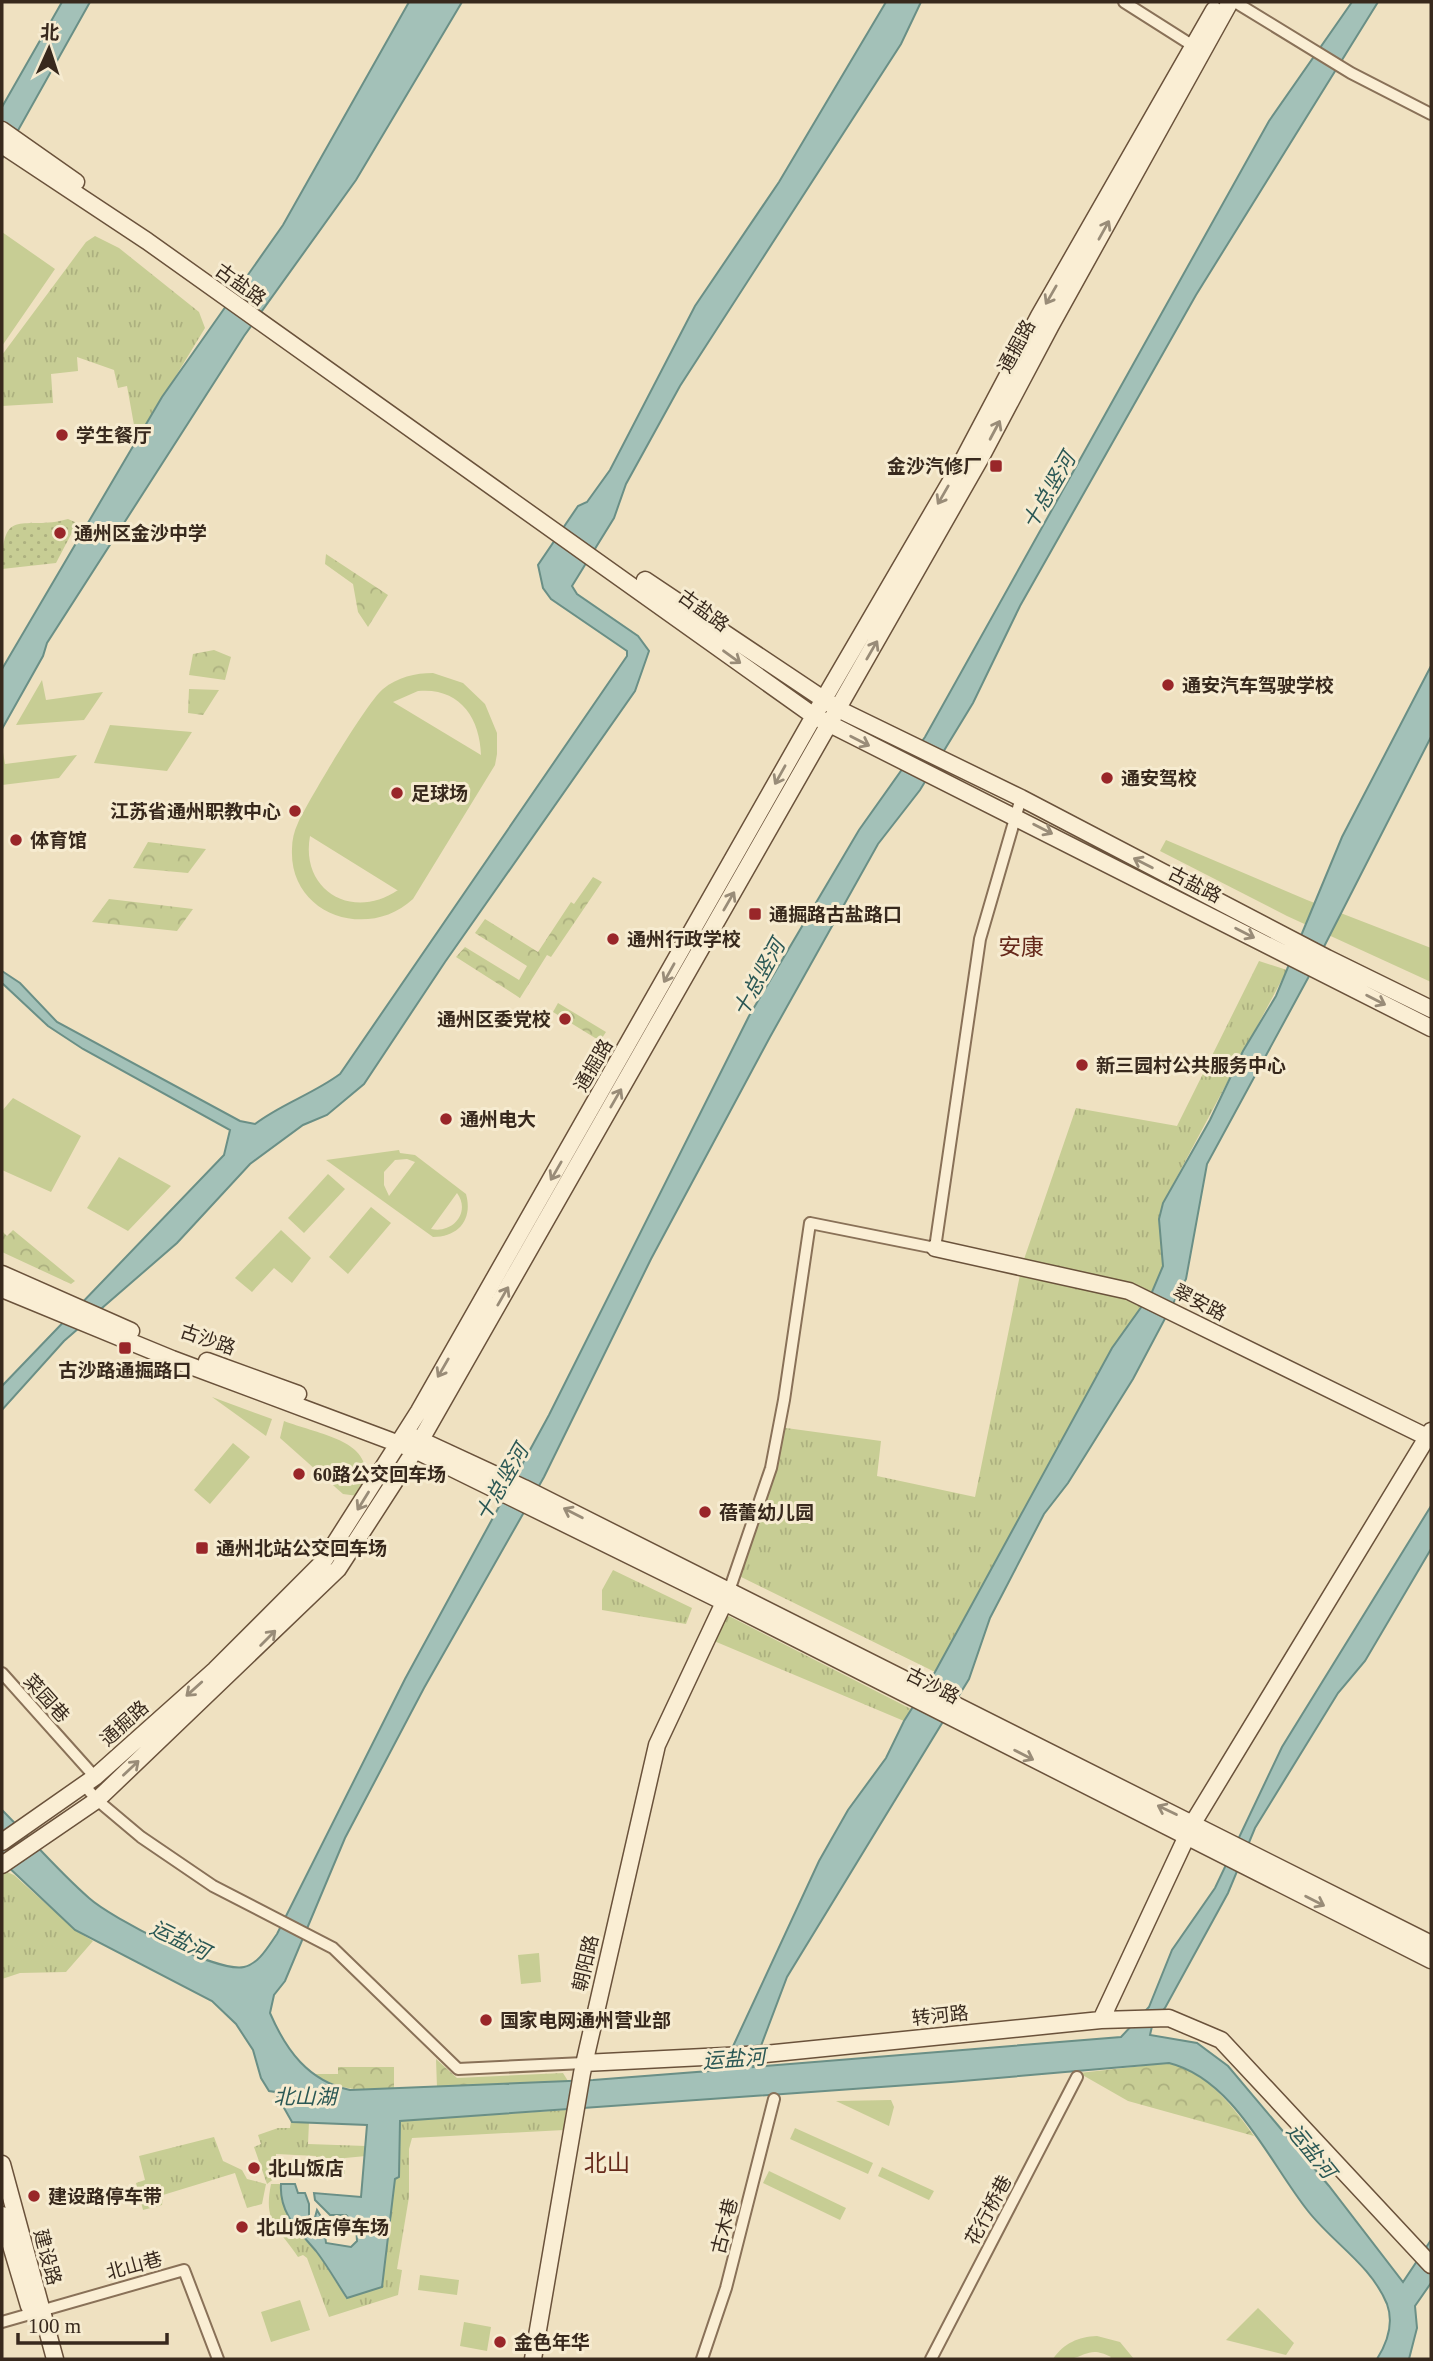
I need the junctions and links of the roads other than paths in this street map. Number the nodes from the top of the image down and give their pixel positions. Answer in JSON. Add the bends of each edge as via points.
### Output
{"nodes":[{"id":1,"x":1124,"y":2,"type":"edge"},
{"id":2,"x":1219,"y":2,"type":"edge"},
{"id":3,"x":1233,"y":2,"type":"edge"},
{"id":4,"x":1199,"y":49,"type":"junction"},
{"id":5,"x":1431,"y":114,"type":"edge"},
{"id":6,"x":2,"y":130,"type":"edge"},
{"id":7,"x":8,"y":149,"type":"edge"},
{"id":8,"x":229,"y":295,"type":"junction"},
{"id":9,"x":601,"y":556,"type":"junction"},
{"id":10,"x":823,"y":701,"type":"junction"},
{"id":11,"x":838,"y":709,"type":"junction"},
{"id":12,"x":814,"y":716,"type":"junction"},
{"id":13,"x":830,"y":725,"type":"junction"},
{"id":14,"x":1021,"y":798,"type":"junction"},
{"id":15,"x":1015,"y":815,"type":"junction"},
{"id":16,"x":1287,"y":946,"type":"junction"},
{"id":17,"x":1323,"y":965,"type":"junction"},
{"id":18,"x":1431,"y":1009,"type":"edge"},
{"id":19,"x":1431,"y":1028,"type":"edge"},
{"id":20,"x":935,"y":1248,"type":"junction"},
{"id":21,"x":2,"y":1274,"type":"edge"},
{"id":22,"x":2,"y":1289,"type":"edge"},
{"id":23,"x":1430,"y":1436,"type":"edge"},
{"id":24,"x":402,"y":1438,"type":"junction"},
{"id":25,"x":418,"y":1445,"type":"junction"},
{"id":26,"x":727,"y":1597,"type":"junction"},
{"id":27,"x":2,"y":1673,"type":"edge"},
{"id":28,"x":89,"y":1781,"type":"junction"},
{"id":29,"x":97,"y":1800,"type":"junction"},
{"id":30,"x":1189,"y":1830,"type":"junction"},
{"id":31,"x":2,"y":1842,"type":"edge"},
{"id":32,"x":1256,"y":1864,"type":"junction"},
{"id":33,"x":2,"y":1865,"type":"edge"},
{"id":34,"x":1431,"y":1944,"type":"edge"},
{"id":35,"x":1431,"y":1960,"type":"edge"},
{"id":36,"x":1101,"y":2020,"type":"junction"},
{"id":37,"x":583,"y":2068,"type":"junction"},
{"id":38,"x":1077,"y":2077,"type":"dead end"},
{"id":39,"x":774,"y":2099,"type":"dead end"},
{"id":40,"x":2,"y":2164,"type":"edge"},
{"id":41,"x":2,"y":2215,"type":"edge"},
{"id":42,"x":1431,"y":2266,"type":"edge"},
{"id":43,"x":35,"y":2311,"type":"junction"},
{"id":44,"x":2,"y":2322,"type":"edge"},
{"id":45,"x":44,"y":2359,"type":"edge"},
{"id":46,"x":55,"y":2359,"type":"edge"},
{"id":47,"x":218,"y":2359,"type":"edge"},
{"id":48,"x":533,"y":2359,"type":"edge"},
{"id":49,"x":702,"y":2359,"type":"edge"},
{"id":50,"x":931,"y":2359,"type":"edge"}],
"edges":[{"from":1,"to":4,"type":"street"},
{"from":2,"to":4,"type":"main road","name":"通掘路"},
{"from":3,"to":4,"type":"main road","name":"通掘路"},
{"from":3,"to":5,"type":"street","via":[[1351,73]]},
{"from":4,"to":10,"type":"main road","name":"通掘路","one_way":true,"via":[[1039,316],[962,462]]},
{"from":11,"to":4,"type":"main road","name":"通掘路","one_way":true},
{"from":6,"to":8,"type":"main road","name":"古盐路"},
{"from":7,"to":8,"type":"main road","name":"古盐路"},
{"from":8,"to":9,"type":"main road","name":"古盐路"},
{"from":9,"to":10,"type":"main road","name":"古盐路"},
{"from":9,"to":12,"type":"main road","name":"古盐路","one_way":true},
{"from":10,"to":11,"type":"main road","name":"古盐路"},
{"from":10,"to":12,"type":"main road","name":"通掘路"},
{"from":11,"to":13,"type":"main road","name":"通掘路"},
{"from":11,"to":14,"type":"main road","name":"古盐路"},
{"from":12,"to":13,"type":"main road","name":"古盐路"},
{"from":12,"to":24,"type":"main road","name":"通掘路","one_way":true},
{"from":13,"to":15,"type":"main road","name":"古盐路","one_way":true},
{"from":25,"to":13,"type":"main road","name":"通掘路","one_way":true},
{"from":14,"to":15,"type":"street"},
{"from":16,"to":14,"type":"main road","name":"古盐路","one_way":true},
{"from":15,"to":16,"type":"main road","name":"古盐路","one_way":true},
{"from":15,"to":20,"type":"street","via":[[980,939]]},
{"from":16,"to":17,"type":"main road","name":"古盐路"},
{"from":17,"to":18,"type":"main road","name":"古盐路"},
{"from":17,"to":19,"type":"main road","name":"古盐路","one_way":true},
{"from":20,"to":23,"type":"main road","name":"翠安路","via":[[1129,1291]]},
{"from":20,"to":26,"type":"street","via":[[810,1223],[771,1468]]},
{"from":21,"to":24,"type":"main road","name":"古沙路","via":[[165,1346]]},
{"from":22,"to":24,"type":"main road","name":"古沙路","via":[[172,1359]]},
{"from":23,"to":30,"type":"main road"},
{"from":24,"to":25,"type":"main road","name":"古沙路"},
{"from":24,"to":28,"type":"main road","name":"通掘路","one_way":true,"via":[[323,1562],[243,1642]]},
{"from":25,"to":26,"type":"main road","name":"古沙路"},
{"from":29,"to":25,"type":"main road","name":"通掘路","one_way":true,"via":[[338,1569]]},
{"from":26,"to":30,"type":"main road","name":"古沙路"},
{"from":26,"to":37,"type":"main road","name":"朝阳路","via":[[657,1745]]},
{"from":27,"to":28,"type":"street","name":"菜园巷"},
{"from":28,"to":29,"type":"street","name":"菜园巷"},
{"from":28,"to":31,"type":"main road","name":"通掘路"},
{"from":29,"to":33,"type":"main road","name":"通掘路"},
{"from":29,"to":37,"type":"street","name":"菜园巷","via":[[141,1837],[213,1886],[333,1948],[458,2069]]},
{"from":30,"to":32,"type":"main road","name":"古沙路"},
{"from":30,"to":36,"type":"main road"},
{"from":32,"to":34,"type":"main road","name":"古沙路"},
{"from":32,"to":35,"type":"main road","name":"古沙路","one_way":true},
{"from":36,"to":37,"type":"main road","name":"转河路"},
{"from":36,"to":42,"type":"main road","name":"转河路","via":[[1169,2018],[1221,2040]]},
{"from":37,"to":48,"type":"main road","name":"朝阳路"},
{"from":38,"to":50,"type":"street","name":"花行桥巷"},
{"from":39,"to":49,"type":"street","name":"古木巷","via":[[726,2288]]},
{"from":40,"to":43,"type":"main road","name":"建设路"},
{"from":41,"to":43,"type":"main road","name":"建设路"},
{"from":43,"to":44,"type":"street","name":"北山巷"},
{"from":43,"to":45,"type":"main road","name":"建设路"},
{"from":43,"to":46,"type":"main road","name":"建设路"},
{"from":43,"to":47,"type":"street","name":"北山巷","via":[[184,2270]]}]}
